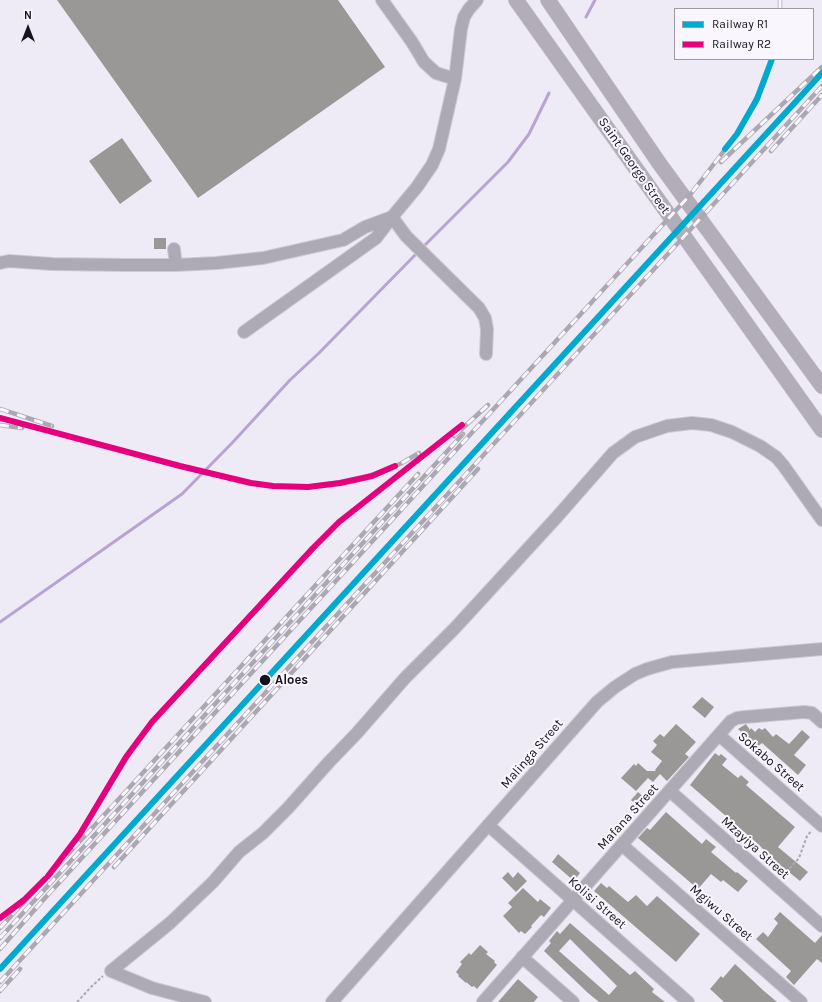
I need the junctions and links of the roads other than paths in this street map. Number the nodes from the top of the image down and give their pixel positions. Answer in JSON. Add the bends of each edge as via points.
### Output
{"nodes":[{"id":1,"x":382,"y":0,"type":"edge"},
{"id":2,"x":477,"y":0,"type":"edge"},
{"id":3,"x":516,"y":0,"type":"edge"},
{"id":4,"x":548,"y":0,"type":"edge"},
{"id":5,"x":455,"y":79,"type":"junction"},
{"id":6,"x":392,"y":217,"type":"junction"},
{"id":7,"x":174,"y":249,"type":"dead end"},
{"id":8,"x":0,"y":263,"type":"edge"},
{"id":9,"x":176,"y":265,"type":"junction"},
{"id":10,"x":244,"y":332,"type":"dead end"},
{"id":11,"x":486,"y":354,"type":"dead end"},
{"id":12,"x":822,"y":386,"type":"edge"},
{"id":13,"x":822,"y":430,"type":"edge"},
{"id":14,"x":822,"y":520,"type":"edge"},
{"id":15,"x":822,"y":649,"type":"edge"},
{"id":16,"x":822,"y":722,"type":"edge"},
{"id":17,"x":719,"y":735,"type":"junction"},
{"id":18,"x":670,"y":791,"type":"junction"},
{"id":19,"x":488,"y":825,"type":"junction"},
{"id":20,"x":821,"y":826,"type":"edge"},
{"id":21,"x":622,"y":845,"type":"junction"},
{"id":22,"x":572,"y":900,"type":"junction"},
{"id":23,"x":822,"y":926,"type":"edge"},
{"id":24,"x":522,"y":957,"type":"junction"},
{"id":25,"x":205,"y":1002,"type":"edge"},
{"id":26,"x":332,"y":1002,"type":"edge"},
{"id":27,"x":482,"y":1002,"type":"edge"},
{"id":28,"x":573,"y":1002,"type":"edge"},
{"id":29,"x":688,"y":1002,"type":"edge"},
{"id":30,"x":801,"y":1002,"type":"edge"}],
"edges":[{"from":1,"to":5,"type":"street","via":[[424,62],[436,73]]},
{"from":2,"to":5,"type":"street","via":[[464,17]]},
{"from":3,"to":13,"type":"main road","name":"Saint George Street"},
{"from":4,"to":12,"type":"main road","name":"Saint George Street","via":[[659,163]]},
{"from":5,"to":6,"type":"street","via":[[439,149],[432,165]]},
{"from":6,"to":9,"type":"street","via":[[365,227],[343,240],[270,256]]},
{"from":6,"to":10,"type":"street","via":[[376,238]]},
{"from":6,"to":11,"type":"street","via":[[406,236],[485,318]]},
{"from":7,"to":9,"type":"street"},
{"from":8,"to":9,"type":"street","via":[[9,261]]},
{"from":14,"to":25,"type":"street","via":[[783,464],[760,446],[711,425],[692,423],[667,426],[635,437],[613,453],[288,808],[239,852],[213,882],[170,923],[111,971],[152,988]]},
{"from":15,"to":19,"type":"street","name":"Malinga Street","via":[[677,661],[635,674],[597,702]]},
{"from":16,"to":17,"type":"street","name":"Mafana Street","via":[[812,713],[804,712],[737,718]]},
{"from":17,"to":18,"type":"street","name":"Mafana Street"},
{"from":17,"to":20,"type":"street","name":"Sokabo Street"},
{"from":18,"to":21,"type":"street","name":"Mafana Street"},
{"from":18,"to":23,"type":"street","name":"Mzayiya Street"},
{"from":19,"to":22,"type":"street","name":"Kolisi Street"},
{"from":19,"to":26,"type":"street","name":"Malinga Street"},
{"from":21,"to":22,"type":"street","name":"Mafana Street"},
{"from":21,"to":30,"type":"street","name":"Mgiwu Street"},
{"from":22,"to":24,"type":"street","name":"Mafana Street"},
{"from":22,"to":29,"type":"street","name":"Kolisi Street"},
{"from":24,"to":27,"type":"street","name":"Mafana Street"},
{"from":24,"to":28,"type":"street"}]}
